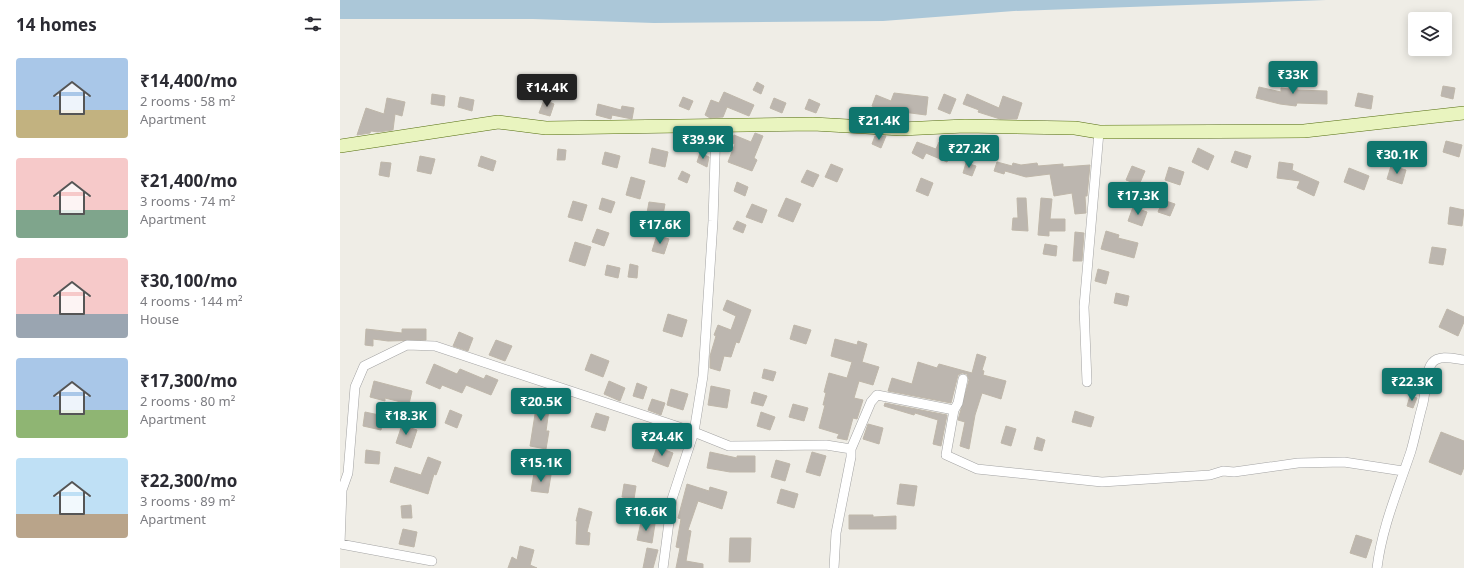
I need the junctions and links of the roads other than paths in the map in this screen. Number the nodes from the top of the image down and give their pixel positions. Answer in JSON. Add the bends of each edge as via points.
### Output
{"nodes":[{"id":1,"x":1464,"y":113,"type":"edge"},
{"id":2,"x":716,"y":126,"type":"junction"},
{"id":3,"x":1099,"y":132,"type":"junction"},
{"id":4,"x":340,"y":146,"type":"edge"},
{"id":5,"x":1464,"y":360,"type":"edge"},
{"id":6,"x":963,"y":379,"type":"dead end"},
{"id":7,"x":1087,"y":382,"type":"dead end"},
{"id":8,"x":954,"y":410,"type":"junction"},
{"id":9,"x":694,"y":432,"type":"junction"},
{"id":10,"x":851,"y":449,"type":"junction"},
{"id":11,"x":1403,"y":471,"type":"junction"},
{"id":12,"x":341,"y":490,"type":"edge"},
{"id":13,"x":340,"y":544,"type":"edge"},
{"id":14,"x":432,"y":561,"type":"dead end"},
{"id":15,"x":663,"y":568,"type":"edge"},
{"id":16,"x":834,"y":568,"type":"edge"},
{"id":17,"x":1377,"y":568,"type":"edge"}],
"edges":[{"from":1,"to":3,"type":"main road","via":[[1304,131]]},
{"from":2,"to":3,"type":"main road","via":[[813,124],[901,129],[965,126],[1052,127]]},
{"from":2,"to":4,"type":"main road","via":[[546,128],[498,122]]},
{"from":2,"to":9,"type":"street","via":[[703,376]]},
{"from":3,"to":7,"type":"street","via":[[1084,307]]},
{"from":5,"to":11,"type":"street","via":[[1440,358],[1433,362],[1427,372],[1422,408]]},
{"from":6,"to":8,"type":"street"},
{"from":8,"to":10,"type":"street","via":[[877,395],[871,402]]},
{"from":8,"to":11,"type":"street","via":[[946,455],[977,469],[1102,482],[1210,475],[1223,471],[1234,472],[1298,463],[1344,462]]},
{"from":9,"to":10,"type":"street","via":[[729,446],[826,445]]},
{"from":9,"to":12,"type":"street","via":[[435,346],[407,345],[364,366],[355,387],[348,473]]},
{"from":9,"to":15,"type":"street","via":[[672,499]]},
{"from":10,"to":16,"type":"street","via":[[836,533]]},
{"from":11,"to":17,"type":"street","via":[[1380,542]]},
{"from":12,"to":13,"type":"street"},
{"from":13,"to":14,"type":"street"}]}
